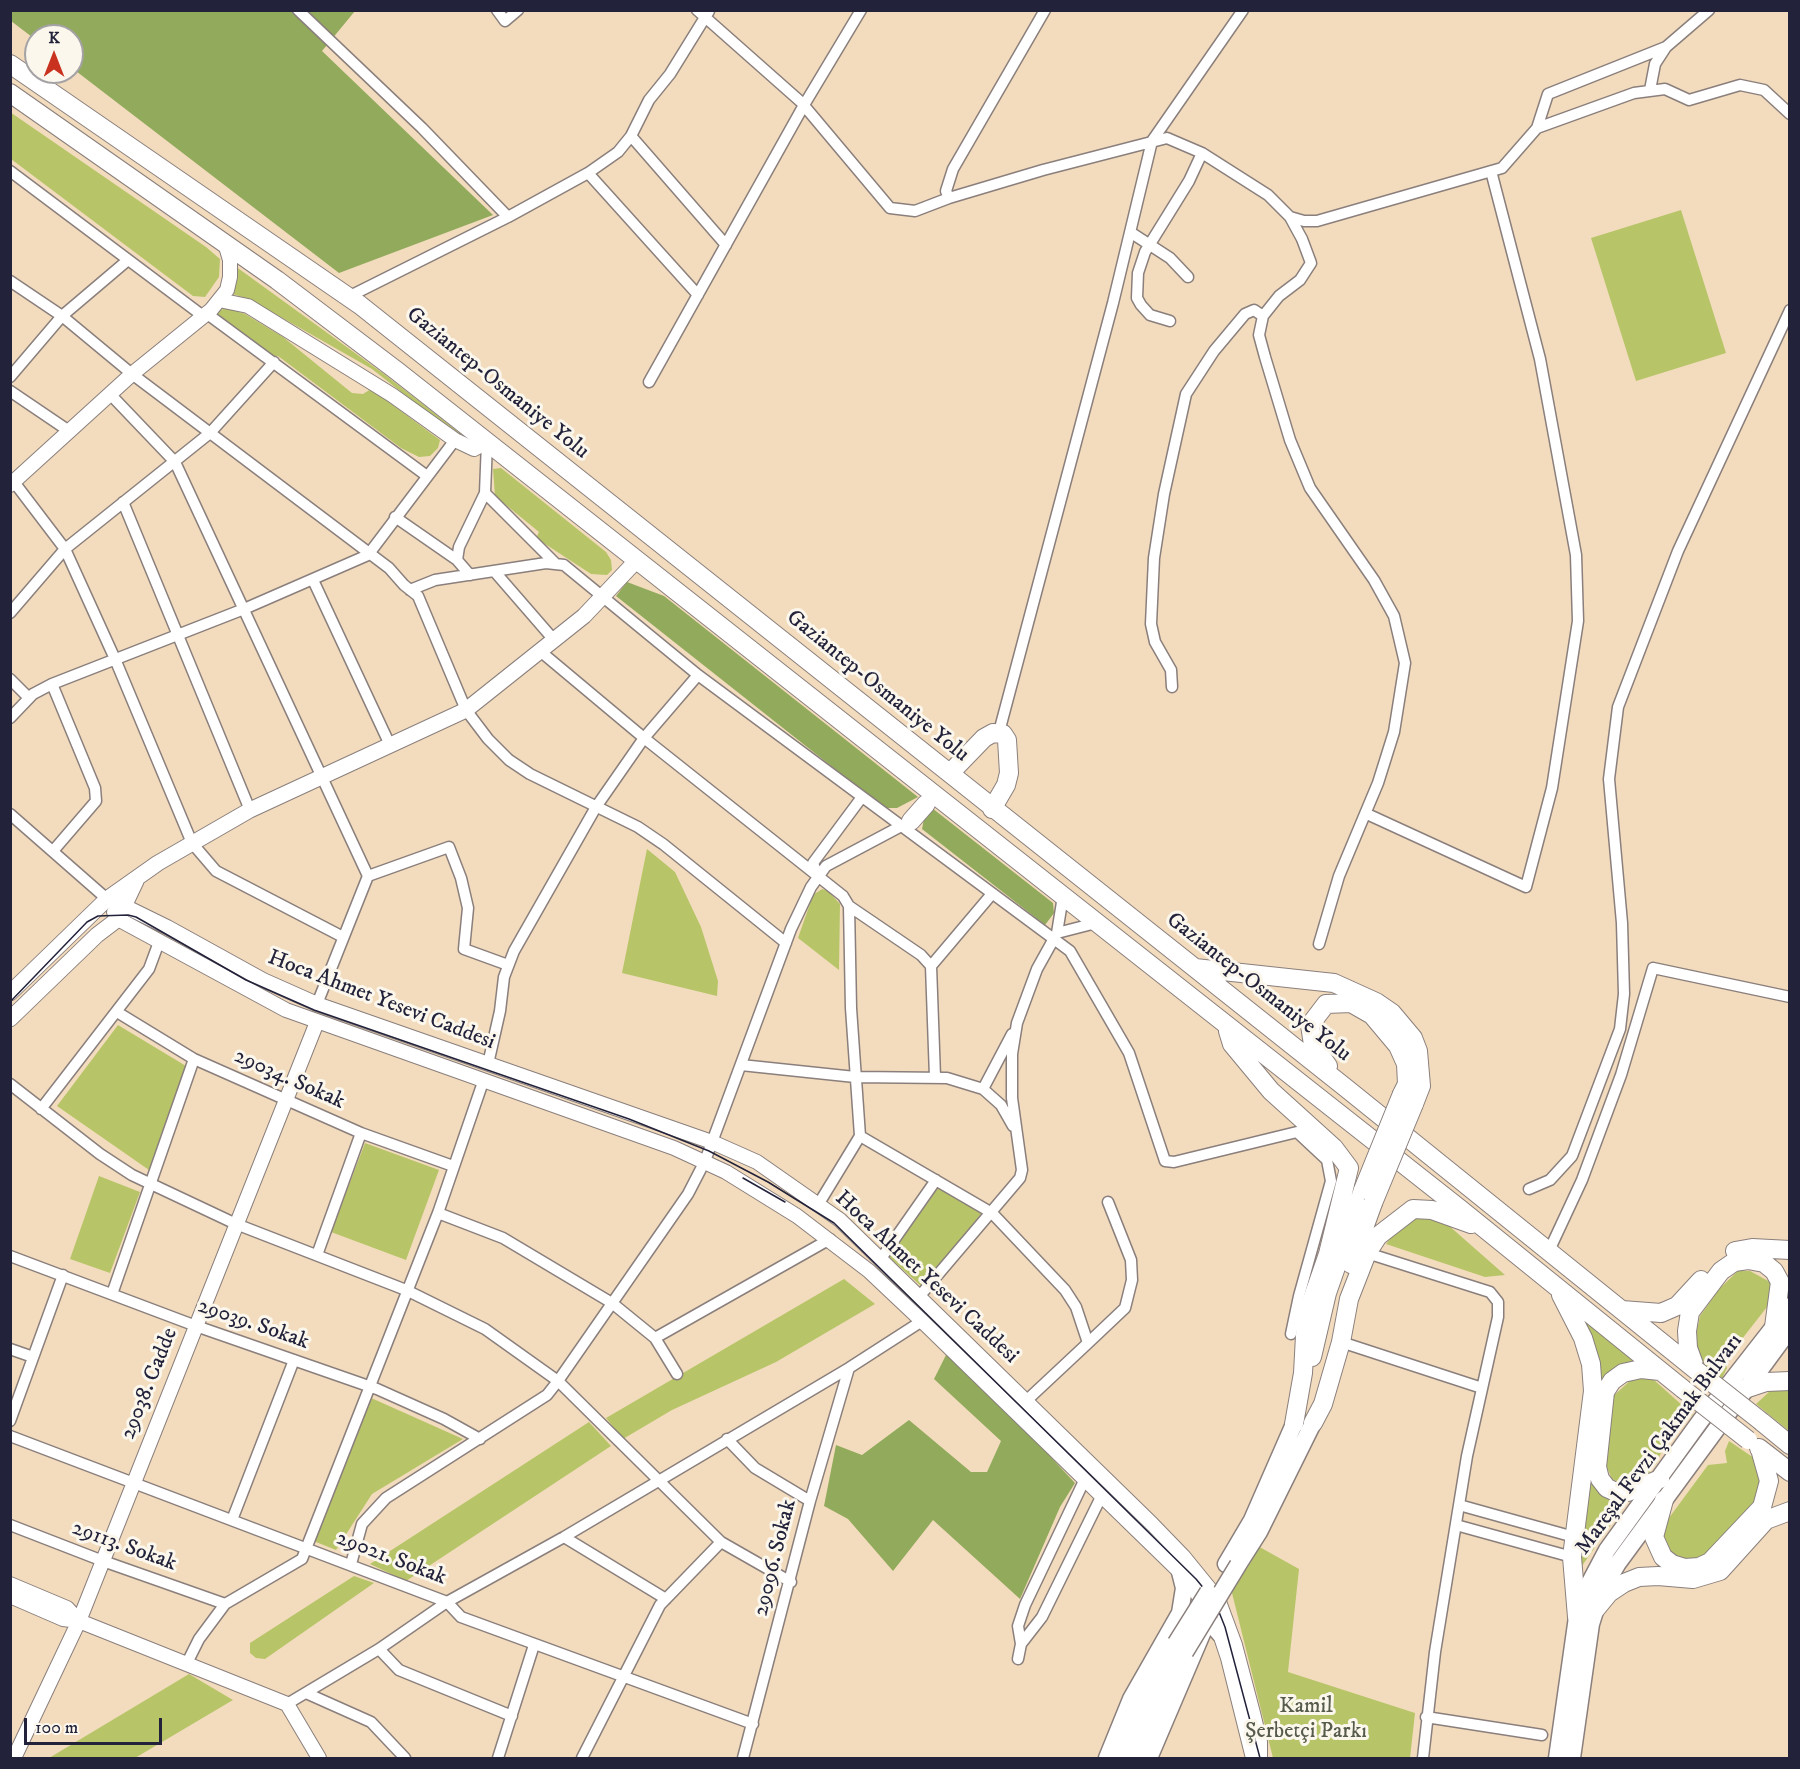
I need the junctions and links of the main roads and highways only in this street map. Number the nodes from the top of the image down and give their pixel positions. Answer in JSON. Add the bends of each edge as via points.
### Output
{"nodes":[{"id":1,"x":10,"y":64,"type":"edge"},
{"id":2,"x":10,"y":93,"type":"edge"},
{"id":3,"x":637,"y":560,"type":"junction"},
{"id":4,"x":954,"y":769,"type":"dead end"},
{"id":5,"x":926,"y":804,"type":"dead end"},
{"id":6,"x":992,"y":809,"type":"junction"},
{"id":7,"x":906,"y":823,"type":"road end"},
{"id":8,"x":139,"y":875,"type":"junction"},
{"id":9,"x":1195,"y":968,"type":"junction"},
{"id":10,"x":10,"y":993,"type":"edge"},
{"id":11,"x":10,"y":1019,"type":"edge"},
{"id":12,"x":1225,"y":1025,"type":"junction"},
{"id":13,"x":1347,"y":1088,"type":"junction"},
{"id":14,"x":1408,"y":1099,"type":"junction"},
{"id":15,"x":1368,"y":1196,"type":"junction"},
{"id":16,"x":1486,"y":1230,"type":"junction"},
{"id":17,"x":1790,"y":1250,"type":"edge"},
{"id":18,"x":1555,"y":1286,"type":"junction"},
{"id":19,"x":1790,"y":1306,"type":"edge"},
{"id":20,"x":1620,"y":1309,"type":"junction"},
{"id":21,"x":1782,"y":1328,"type":"edge"},
{"id":22,"x":1696,"y":1370,"type":"junction"},
{"id":23,"x":1660,"y":1371,"type":"junction"},
{"id":24,"x":1790,"y":1380,"type":"edge"},
{"id":25,"x":1746,"y":1389,"type":"junction"},
{"id":26,"x":1313,"y":1423,"type":"junction"},
{"id":27,"x":1294,"y":1424,"type":"junction"},
{"id":28,"x":1790,"y":1444,"type":"edge"},
{"id":29,"x":1754,"y":1445,"type":"junction"},
{"id":30,"x":1790,"y":1472,"type":"edge"},
{"id":31,"x":1660,"y":1479,"type":"junction"},
{"id":32,"x":1664,"y":1500,"type":"junction"},
{"id":33,"x":1790,"y":1511,"type":"edge"},
{"id":34,"x":1232,"y":1564,"type":"junction"},
{"id":35,"x":1180,"y":1572,"type":"road end"},
{"id":36,"x":1595,"y":1610,"type":"junction"},
{"id":37,"x":1577,"y":1617,"type":"junction"},
{"id":38,"x":1220,"y":1634,"type":"road end"},
{"id":39,"x":1181,"y":1647,"type":"junction"},
{"id":40,"x":1107,"y":1758,"type":"edge"},
{"id":41,"x":1121,"y":1758,"type":"edge"},
{"id":42,"x":1136,"y":1758,"type":"edge"},
{"id":43,"x":1149,"y":1758,"type":"edge"},
{"id":44,"x":1557,"y":1758,"type":"edge"},
{"id":45,"x":1572,"y":1758,"type":"edge"}],
"edges":[{"from":1,"to":6,"type":"highway","name":"Gaziantep-Osmaniye Yolu","via":[[348,297]]},
{"from":2,"to":3,"type":"highway","via":[[225,243],[379,357]]},
{"from":3,"to":8,"type":"main road","via":[[554,640],[466,710],[250,810]]},
{"from":3,"to":12,"type":"highway"},
{"from":4,"to":6,"type":"highway","via":[[984,738],[999,732],[1007,740],[1009,773]]},
{"from":5,"to":7,"type":"highway"},
{"from":6,"to":9,"type":"highway","name":"Gaziantep-Osmaniye Yolu"},
{"from":8,"to":10,"type":"main road","via":[[107,899]]},
{"from":8,"to":11,"type":"main road","via":[[118,919]]},
{"from":9,"to":13,"type":"highway","name":"Gaziantep-Osmaniye Yolu"},
{"from":9,"to":14,"type":"highway","via":[[1334,983],[1376,1002],[1392,1013],[1413,1038],[1418,1051],[1422,1086]]},
{"from":12,"to":16,"type":"highway"},
{"from":12,"to":27,"type":"highway","via":[[1232,1044],[1270,1091],[1334,1148],[1349,1167],[1328,1254],[1306,1317],[1303,1373]]},
{"from":13,"to":14,"type":"highway","via":[[1318,1053],[1310,1035],[1310,1025],[1326,1004],[1351,1003],[1372,1015],[1398,1046],[1406,1064]]},
{"from":13,"to":20,"type":"highway","name":"Gaziantep-Osmaniye Yolu"},
{"from":14,"to":15,"type":"highway","bridge":true},
{"from":15,"to":26,"type":"highway","via":[[1336,1311]]},
{"from":15,"to":27,"type":"highway","via":[[1327,1293]]},
{"from":16,"to":18,"type":"highway"},
{"from":16,"to":26,"type":"highway","via":[[1432,1210],[1413,1209],[1377,1236],[1349,1299],[1341,1342],[1323,1404]]},
{"from":17,"to":20,"type":"highway","via":[[1752,1248],[1729,1253],[1717,1260],[1677,1306],[1661,1313]]},
{"from":18,"to":23,"type":"highway"},
{"from":18,"to":37,"type":"highway","via":[[1583,1338],[1591,1364],[1593,1391],[1572,1557]]},
{"from":19,"to":21,"type":"main road","name":"Mareşal Fevzi Çakmak Bulvarı"},
{"from":20,"to":22,"type":"highway","name":"Gaziantep-Osmaniye Yolu"},
{"from":21,"to":22,"type":"highway","via":[[1780,1282],[1774,1271],[1764,1263],[1734,1262],[1721,1271],[1690,1312],[1686,1331]]},
{"from":21,"to":25,"type":"main road","name":"Mareşal Fevzi Çakmak Bulvarı"},
{"from":21,"to":31,"type":"main road","name":"Mareşal Fevzi Çakmak Bulvarı","via":[[1701,1420]]},
{"from":22,"to":28,"type":"highway","bridge":true},
{"from":23,"to":29,"type":"highway","bridge":true},
{"from":23,"to":31,"type":"highway","via":[[1641,1369],[1611,1381],[1605,1392],[1597,1467],[1600,1479],[1616,1492],[1628,1492]]},
{"from":24,"to":25,"type":"highway"},
{"from":25,"to":32,"type":"main road","name":"Mareşal Fevzi Çakmak Bulvarı"},
{"from":26,"to":34,"type":"main road","via":[[1259,1532]]},
{"from":27,"to":34,"type":"main road"},
{"from":29,"to":30,"type":"highway"},
{"from":29,"to":32,"type":"highway","via":[[1769,1481],[1762,1507],[1710,1562],[1685,1568],[1663,1557],[1654,1537]]},
{"from":31,"to":37,"type":"main road","name":"Mareşal Fevzi Çakmak Bulvarı","via":[[1607,1550]]},
{"from":32,"to":36,"type":"main road","name":"Mareşal Fevzi Çakmak Bulvarı","via":[[1618,1563]]},
{"from":33,"to":36,"type":"highway","via":[[1766,1520],[1719,1571],[1693,1579],[1639,1577],[1609,1593]]},
{"from":34,"to":39,"type":"main road","bridge":true},
{"from":35,"to":40,"type":"main road","via":[[1184,1588],[1180,1613],[1131,1699]]},
{"from":36,"to":45,"type":"main road","name":"Mareşal Fevzi Çakmak Bulvarı"},
{"from":37,"to":44,"type":"main road","name":"Mareşal Fevzi Çakmak Bulvarı"},
{"from":38,"to":43,"type":"main road","via":[[1213,1626],[1204,1629]]},
{"from":39,"to":41,"type":"main road","via":[[1150,1691]]},
{"from":39,"to":42,"type":"main road"}]}
